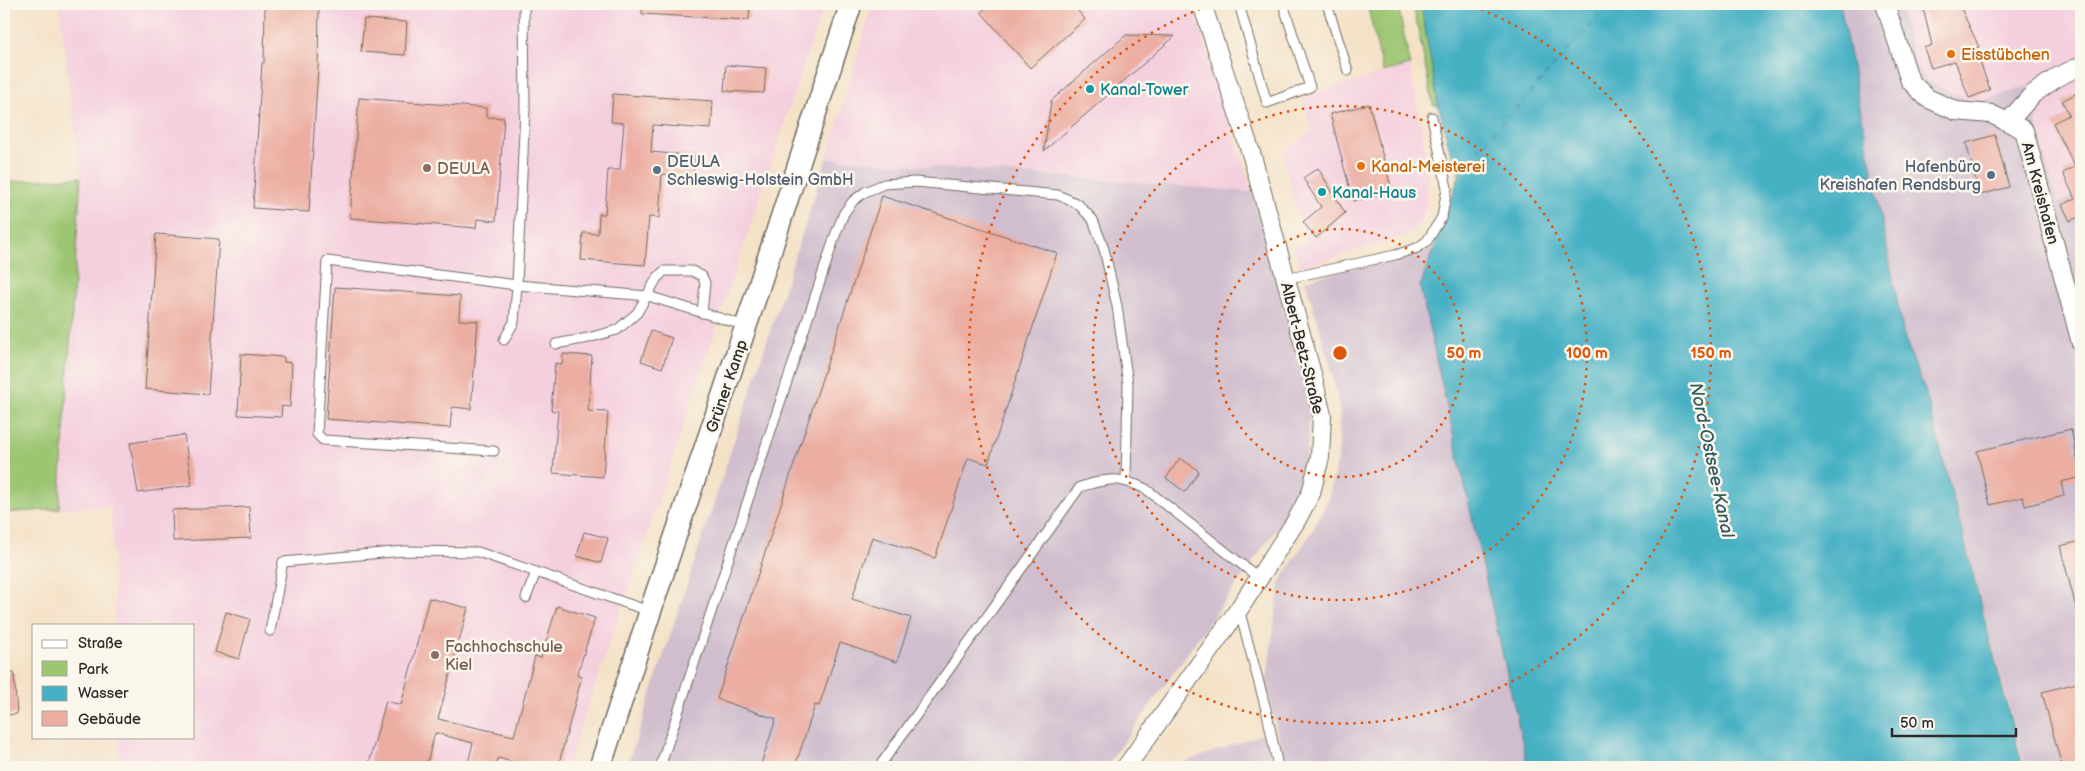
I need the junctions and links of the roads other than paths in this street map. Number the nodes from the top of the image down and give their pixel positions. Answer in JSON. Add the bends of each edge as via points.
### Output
{"nodes":[{"id":1,"x":524,"y":4,"type":"edge"},
{"id":2,"x":851,"y":4,"type":"edge"},
{"id":3,"x":1202,"y":4,"type":"edge"},
{"id":4,"x":1239,"y":4,"type":"edge"},
{"id":5,"x":1283,"y":4,"type":"edge"},
{"id":6,"x":1327,"y":4,"type":"edge"},
{"id":7,"x":1885,"y":4,"type":"edge"},
{"id":8,"x":2081,"y":66,"type":"edge"},
{"id":9,"x":1348,"y":71,"type":"dead end"},
{"id":10,"x":1432,"y":117,"type":"dead end"},
{"id":11,"x":2008,"y":121,"type":"junction"},
{"id":12,"x":1285,"y":279,"type":"junction"},
{"id":13,"x":517,"y":285,"type":"junction"},
{"id":14,"x":648,"y":296,"type":"junction"},
{"id":15,"x":702,"y":312,"type":"junction"},
{"id":16,"x":746,"y":326,"type":"junction"},
{"id":17,"x":504,"y":340,"type":"dead end"},
{"id":18,"x":2081,"y":343,"type":"edge"},
{"id":19,"x":556,"y":344,"type":"dead end"},
{"id":20,"x":494,"y":451,"type":"dead end"},
{"id":21,"x":1126,"y":480,"type":"junction"},
{"id":22,"x":536,"y":572,"type":"junction"},
{"id":23,"x":1259,"y":578,"type":"junction"},
{"id":24,"x":526,"y":598,"type":"dead end"},
{"id":25,"x":1239,"y":609,"type":"junction"},
{"id":26,"x":650,"y":612,"type":"junction"},
{"id":27,"x":270,"y":631,"type":"dead end"},
{"id":28,"x":600,"y":767,"type":"edge"},
{"id":29,"x":660,"y":767,"type":"edge"},
{"id":30,"x":879,"y":767,"type":"edge"},
{"id":31,"x":1126,"y":767,"type":"edge"},
{"id":32,"x":1278,"y":767,"type":"edge"}],
"edges":[{"from":1,"to":13,"type":"lane","via":[[525,109]]},
{"from":2,"to":16,"type":"street","name":"Grüner Kamp"},
{"from":3,"to":12,"type":"street","name":"Albert-Betz-Straße","via":[[1252,156]]},
{"from":4,"to":5,"type":"lane","via":[[1267,103],[1310,87]]},
{"from":6,"to":9,"type":"lane"},
{"from":7,"to":11,"type":"street","name":"Am Kreishafen","via":[[1910,81],[1926,98],[1956,111],[1991,114]]},
{"from":8,"to":11,"type":"street","via":[[2033,94]]},
{"from":10,"to":12,"type":"lane","via":[[1447,188],[1442,217],[1427,242],[1395,255]]},
{"from":11,"to":18,"type":"street","name":"Am Kreishafen","via":[[2024,130]]},
{"from":12,"to":23,"type":"street","name":"Albert-Betz-Straße","via":[[1322,415],[1320,458],[1311,493]]},
{"from":13,"to":14,"type":"lane"},
{"from":13,"to":17,"type":"lane","via":[[514,322]]},
{"from":13,"to":20,"type":"lane","via":[[327,262],[317,434],[323,440]]},
{"from":14,"to":15,"type":"lane"},
{"from":14,"to":15,"type":"lane","via":[[664,271],[698,272],[705,283]]},
{"from":14,"to":19,"type":"lane","via":[[637,313],[617,330]]},
{"from":15,"to":16,"type":"lane"},
{"from":16,"to":26,"type":"street","name":"Grüner Kamp"},
{"from":21,"to":23,"type":"lane","via":[[1146,489]]},
{"from":21,"to":29,"type":"lane","via":[[1128,384],[1117,306],[1104,249],[1092,220],[1078,204],[1058,195],[915,182],[884,184],[865,192],[853,201],[836,233]]},
{"from":21,"to":30,"type":"lane","via":[[1102,480],[1080,487]]},
{"from":22,"to":24,"type":"lane"},
{"from":22,"to":26,"type":"lane"},
{"from":22,"to":27,"type":"lane","via":[[478,552],[404,551],[283,562]]},
{"from":23,"to":25,"type":"street","name":"Albert-Betz-Straße"},
{"from":25,"to":31,"type":"street","name":"Albert-Betz-Straße"},
{"from":25,"to":32,"type":"lane"},
{"from":26,"to":28,"type":"street","name":"Grüner Kamp"}]}
